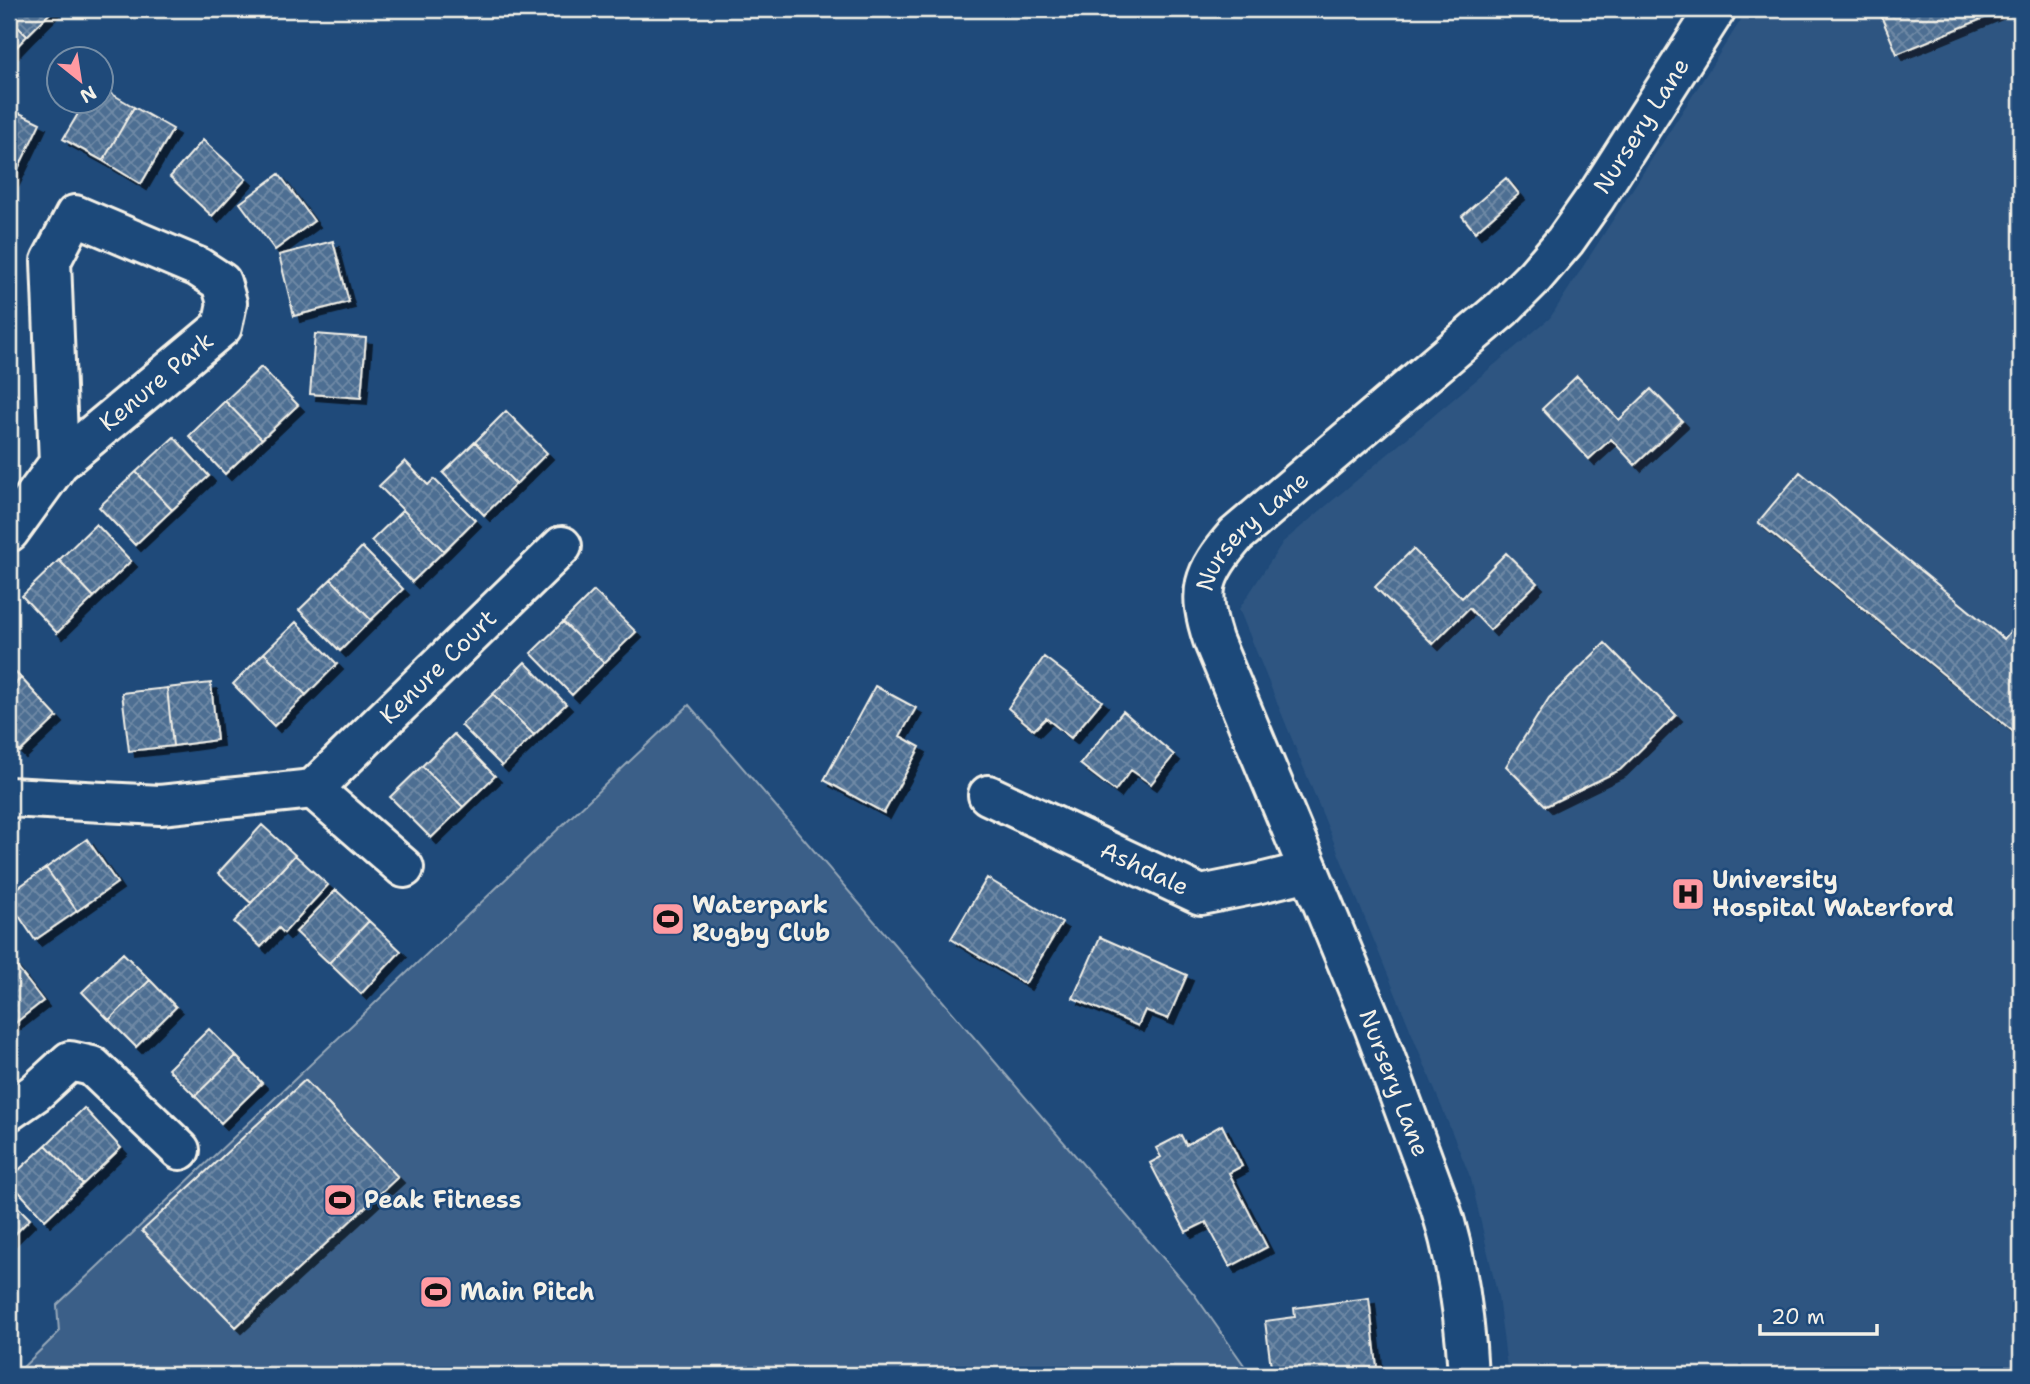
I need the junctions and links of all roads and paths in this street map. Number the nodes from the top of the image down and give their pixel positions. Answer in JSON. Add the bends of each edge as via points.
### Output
{"nodes":[{"id":1,"x":1716,"y":9,"type":"edge"},
{"id":2,"x":59,"y":463,"type":"junction"},
{"id":3,"x":9,"y":532,"type":"edge"},
{"id":4,"x":562,"y":546,"type":"dead end"},
{"id":5,"x":313,"y":789,"type":"junction"},
{"id":6,"x":988,"y":795,"type":"dead end"},
{"id":7,"x":9,"y":797,"type":"edge"},
{"id":8,"x":404,"y":868,"type":"dead end"},
{"id":9,"x":1310,"y":871,"type":"junction"},
{"id":10,"x":9,"y":1111,"type":"edge"},
{"id":11,"x":180,"y":1150,"type":"dead end"},
{"id":12,"x":1468,"y":1375,"type":"edge"}],
"edges":[{"from":1,"to":9,"type":"street","name":"Nursery Lane","via":[[1596,197],[1535,276],[1236,535],[1206,579],[1203,598],[1213,640]]},
{"from":2,"to":2,"type":"street","name":"Kenure Park","via":[[51,261],[75,215],[198,267],[221,282],[227,303],[222,327]]},
{"from":2,"to":3,"type":"street","name":"Kenure Park"},
{"from":4,"to":5,"type":"street","name":"Kenure Court"},
{"from":5,"to":7,"type":"street","via":[[160,805]]},
{"from":5,"to":8,"type":"street"},
{"from":6,"to":9,"type":"street","name":"Ashdale","via":[[1201,895]]},
{"from":9,"to":12,"type":"street","name":"Nursery Lane","via":[[1374,1027],[1449,1234],[1462,1294]]},
{"from":10,"to":11,"type":"street","via":[[70,1061],[92,1066]]}]}
